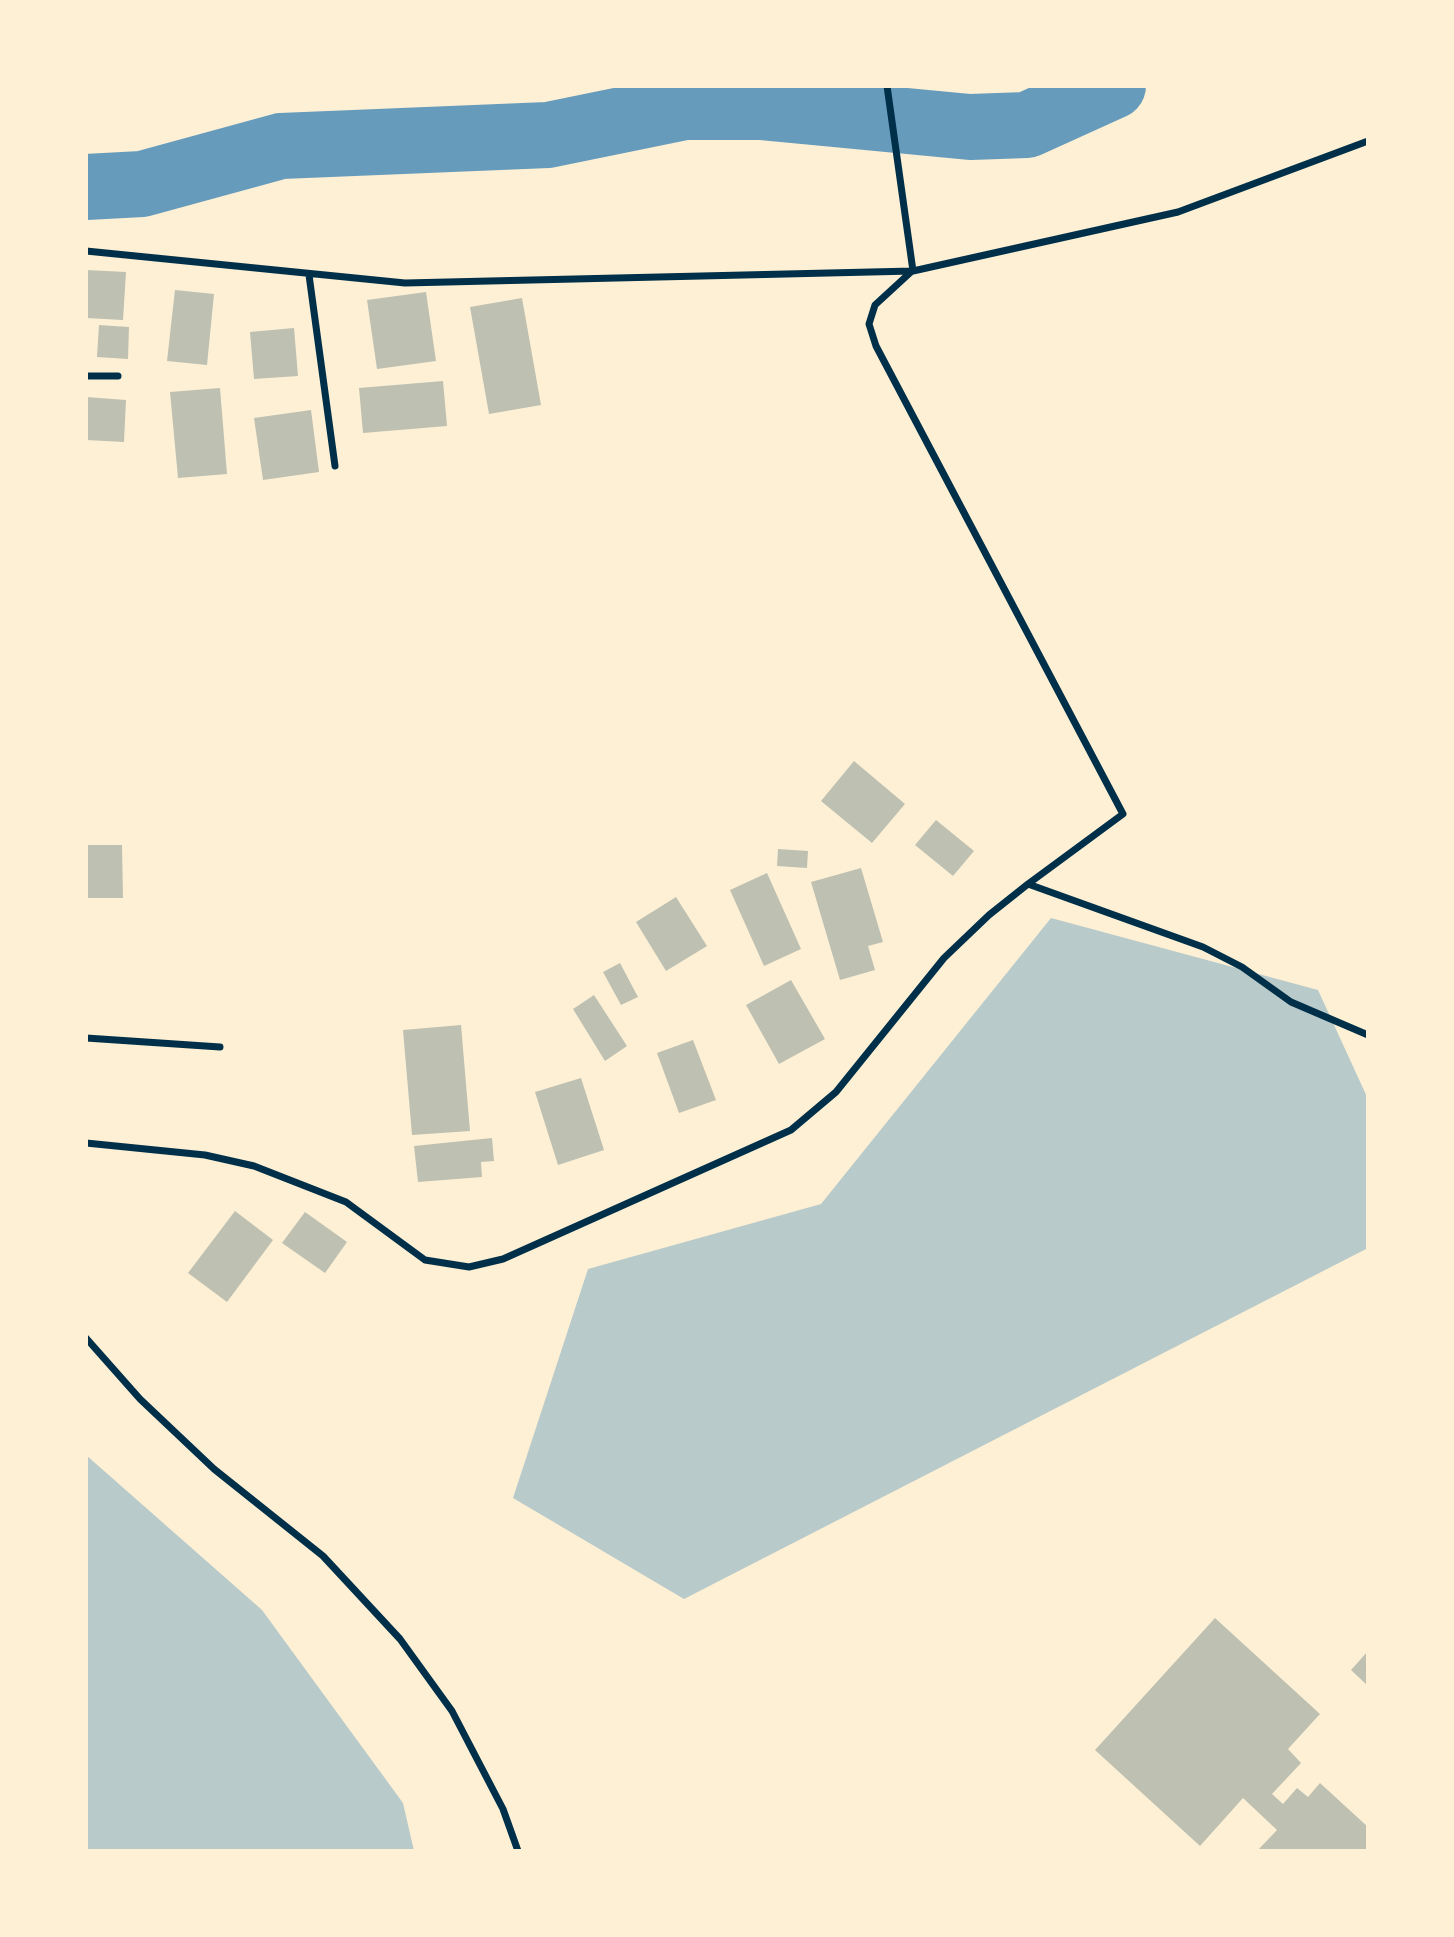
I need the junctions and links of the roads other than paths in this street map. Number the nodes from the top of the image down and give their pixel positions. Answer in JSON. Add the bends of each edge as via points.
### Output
{"nodes":[{"id":1,"x":887,"y":86,"type":"edge"},
{"id":2,"x":1368,"y":141,"type":"edge"},
{"id":3,"x":86,"y":251,"type":"edge"},
{"id":4,"x":912,"y":271,"type":"junction"},
{"id":5,"x":309,"y":275,"type":"junction"},
{"id":6,"x":86,"y":376,"type":"edge"},
{"id":7,"x":118,"y":376,"type":"dead end"},
{"id":8,"x":335,"y":466,"type":"dead end"},
{"id":9,"x":1028,"y":884,"type":"junction"},
{"id":10,"x":1368,"y":1035,"type":"edge"},
{"id":11,"x":86,"y":1038,"type":"edge"},
{"id":12,"x":220,"y":1047,"type":"dead end"},
{"id":13,"x":86,"y":1143,"type":"edge"},
{"id":14,"x":86,"y":1338,"type":"edge"},
{"id":15,"x":518,"y":1851,"type":"edge"}],
"edges":[{"from":1,"to":4,"type":"street"},
{"from":2,"to":4,"type":"street","via":[[1178,212]]},
{"from":3,"to":5,"type":"street"},
{"from":4,"to":5,"type":"street","via":[[405,283]]},
{"from":4,"to":9,"type":"street","via":[[875,305],[869,324],[876,346],[1123,814]]},
{"from":5,"to":8,"type":"street"},
{"from":6,"to":7,"type":"street"},
{"from":9,"to":10,"type":"street","via":[[1203,947],[1242,967],[1291,1002]]},
{"from":9,"to":13,"type":"street","via":[[944,958],[836,1092],[790,1130],[503,1259],[469,1268],[425,1260],[346,1202],[254,1166],[205,1154]]},
{"from":11,"to":12,"type":"street"},
{"from":14,"to":15,"type":"street","via":[[140,1399],[214,1469],[323,1556],[400,1639],[452,1711],[503,1809]]}]}
